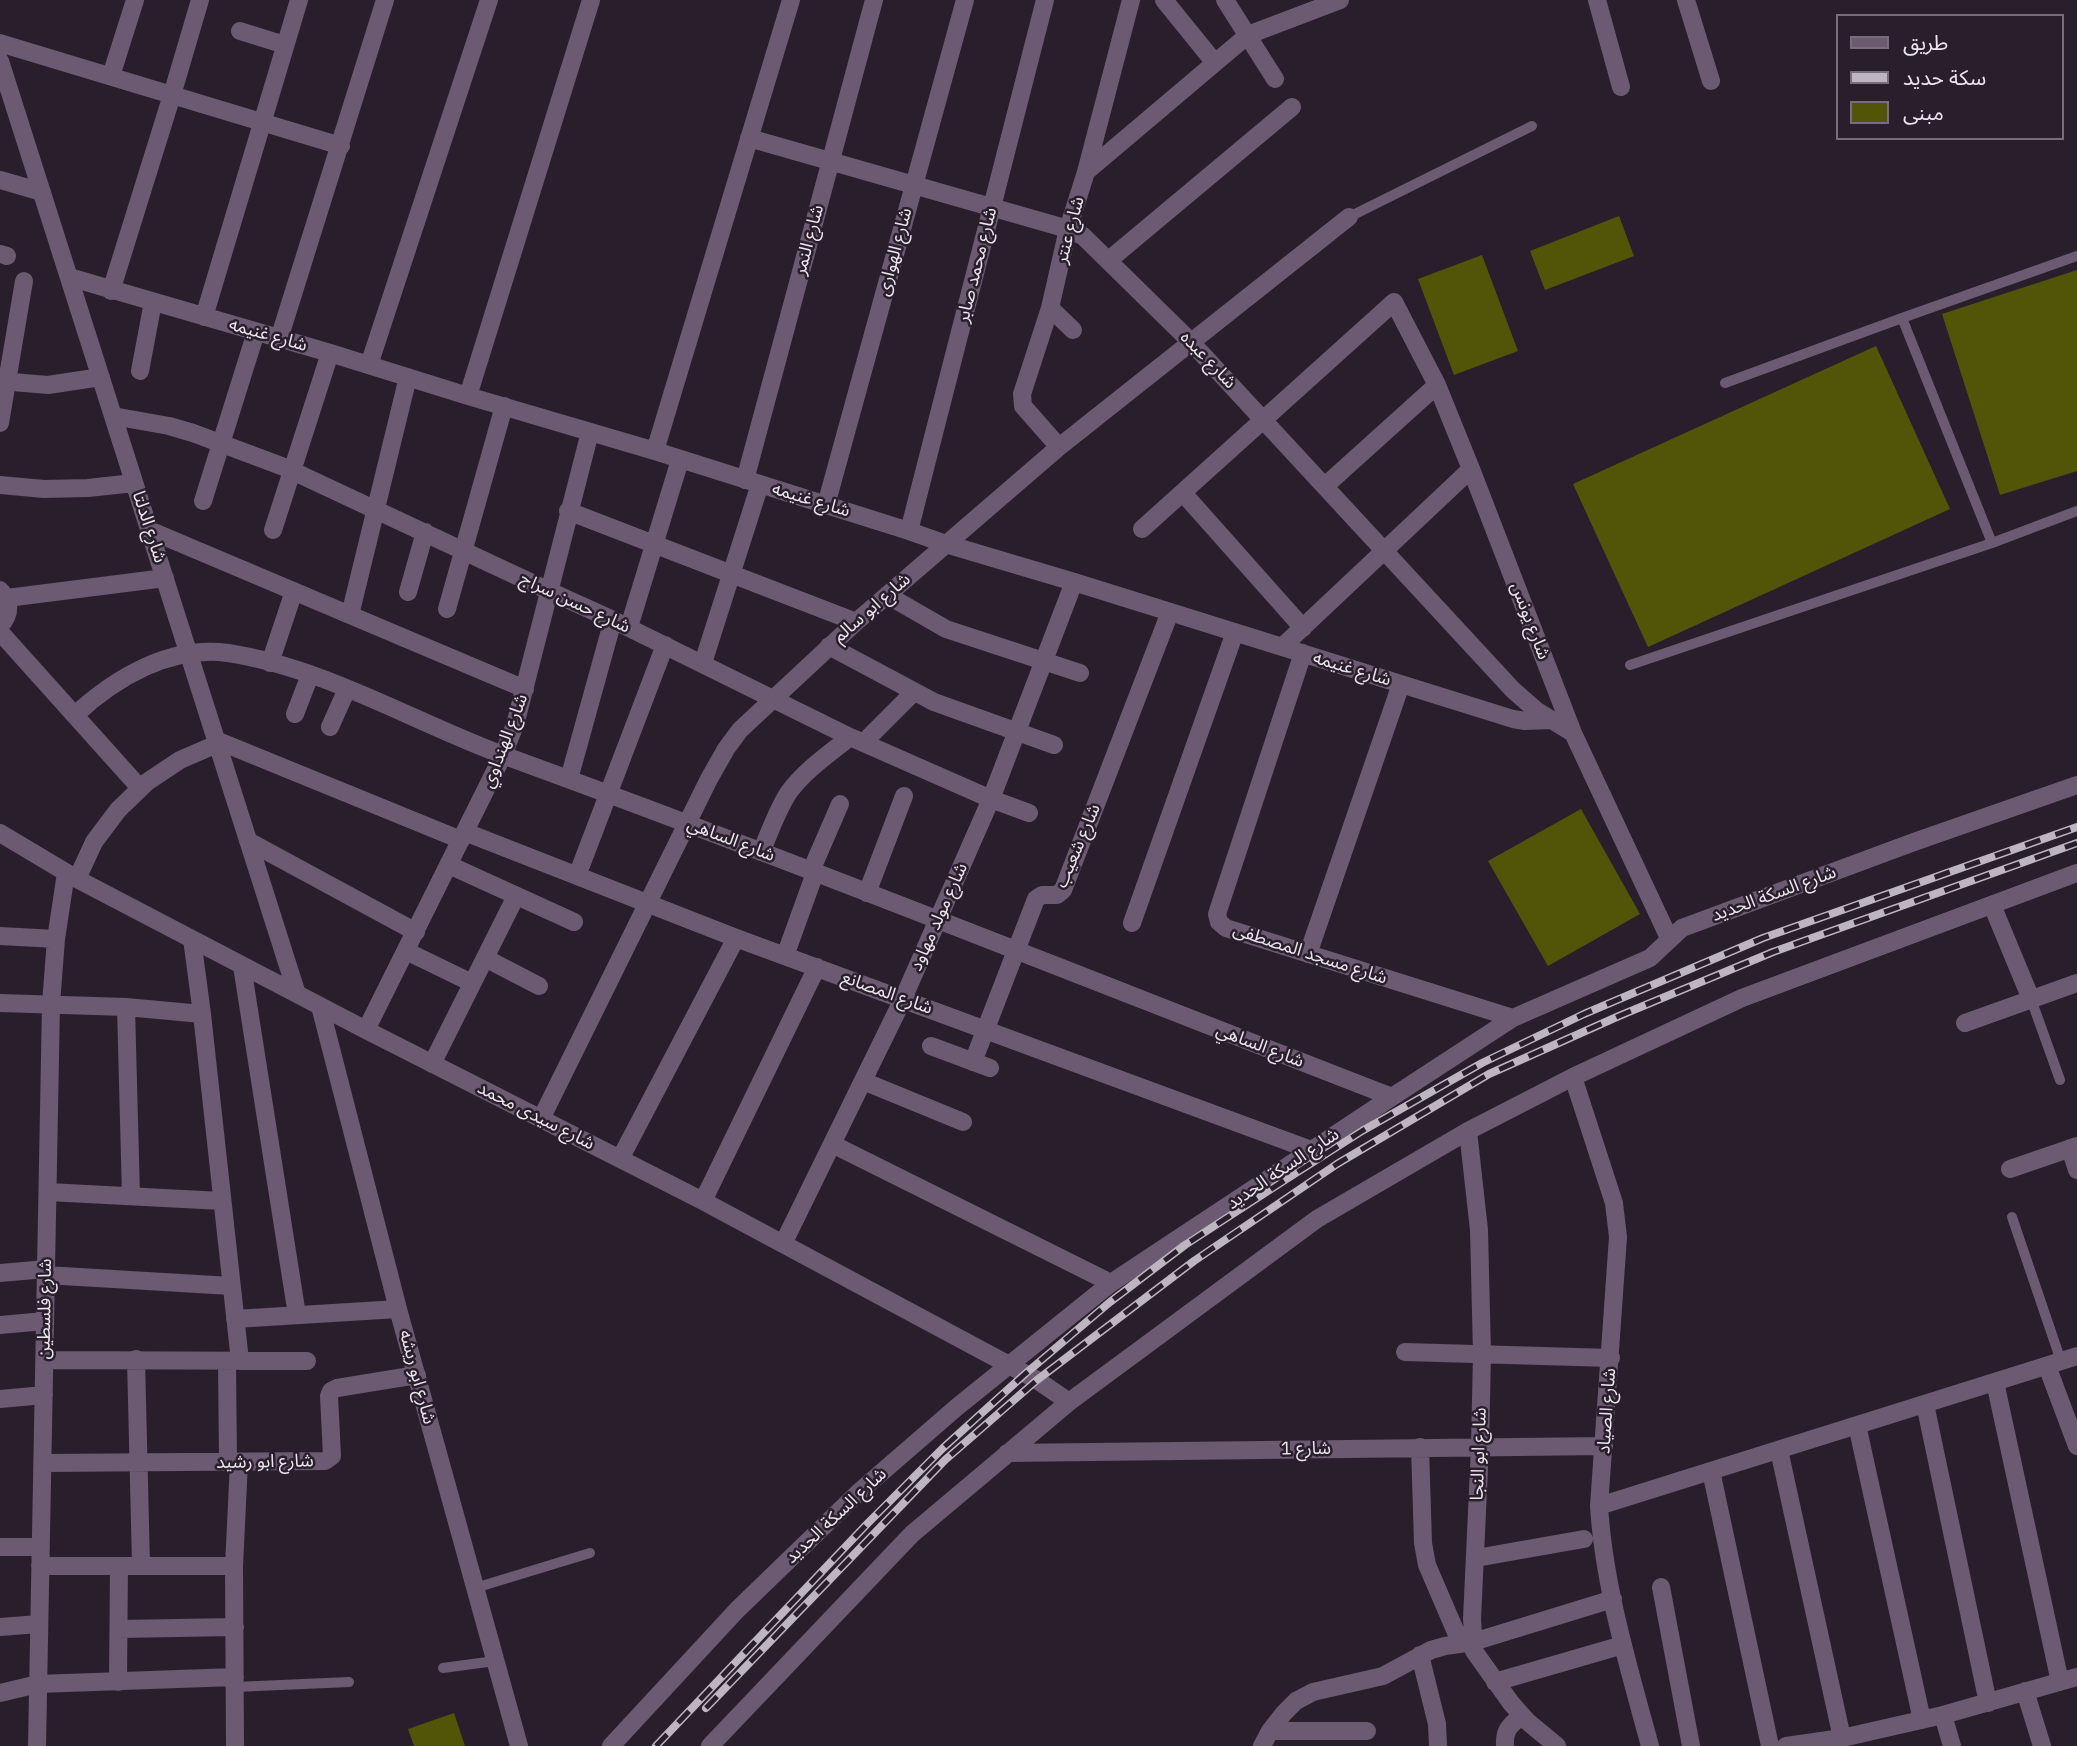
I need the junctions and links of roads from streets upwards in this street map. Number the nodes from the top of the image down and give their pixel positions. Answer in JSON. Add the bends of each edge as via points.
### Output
{"nodes":[{"id":1,"x":135,"y":0,"type":"edge"},
{"id":2,"x":200,"y":0,"type":"edge"},
{"id":3,"x":299,"y":0,"type":"edge"},
{"id":4,"x":385,"y":0,"type":"edge"},
{"id":5,"x":489,"y":0,"type":"edge"},
{"id":6,"x":591,"y":0,"type":"edge"},
{"id":7,"x":791,"y":0,"type":"edge"},
{"id":8,"x":874,"y":0,"type":"edge"},
{"id":9,"x":965,"y":0,"type":"edge"},
{"id":10,"x":1045,"y":0,"type":"edge"},
{"id":11,"x":1131,"y":0,"type":"edge"},
{"id":12,"x":1164,"y":0,"type":"edge"},
{"id":13,"x":1225,"y":0,"type":"edge"},
{"id":14,"x":1340,"y":0,"type":"edge"},
{"id":15,"x":1597,"y":0,"type":"edge"},
{"id":16,"x":1686,"y":0,"type":"edge"},
{"id":17,"x":240,"y":31,"type":"dead end"},
{"id":18,"x":1248,"y":35,"type":"junction"},
{"id":19,"x":0,"y":43,"type":"edge"},
{"id":20,"x":285,"y":45,"type":"junction"},
{"id":21,"x":0,"y":61,"type":"edge"},
{"id":22,"x":1215,"y":63,"type":"junction"},
{"id":23,"x":111,"y":76,"type":"junction"},
{"id":24,"x":1275,"y":79,"type":"dead end"},
{"id":25,"x":1711,"y":81,"type":"dead end"},
{"id":26,"x":1621,"y":87,"type":"dead end"},
{"id":27,"x":173,"y":95,"type":"junction"},
{"id":28,"x":1292,"y":107,"type":"dead end"},
{"id":29,"x":8,"y":109,"type":"edge"},
{"id":30,"x":262,"y":122,"type":"junction"},
{"id":31,"x":750,"y":138,"type":"junction"},
{"id":32,"x":341,"y":146,"type":"junction"},
{"id":33,"x":829,"y":162,"type":"junction"},
{"id":34,"x":1086,"y":172,"type":"junction"},
{"id":35,"x":0,"y":180,"type":"edge"},
{"id":36,"x":914,"y":186,"type":"junction"},
{"id":37,"x":41,"y":192,"type":"junction"},
{"id":38,"x":992,"y":208,"type":"junction"},
{"id":39,"x":1349,"y":217,"type":"road end"},
{"id":40,"x":1068,"y":229,"type":"junction"},
{"id":41,"x":1109,"y":260,"type":"junction"},
{"id":42,"x":69,"y":278,"type":"junction"},
{"id":43,"x":23,"y":281,"type":"dead end"},
{"id":44,"x":111,"y":290,"type":"junction"},
{"id":45,"x":153,"y":302,"type":"junction"},
{"id":46,"x":1050,"y":308,"type":"junction"},
{"id":47,"x":204,"y":317,"type":"junction"},
{"id":48,"x":1073,"y":330,"type":"dead end"},
{"id":49,"x":256,"y":332,"type":"junction"},
{"id":50,"x":279,"y":339,"type":"junction"},
{"id":51,"x":1191,"y":342,"type":"junction"},
{"id":52,"x":330,"y":353,"type":"junction"},
{"id":53,"x":369,"y":365,"type":"junction"},
{"id":54,"x":140,"y":371,"type":"dead end"},
{"id":55,"x":101,"y":377,"type":"junction"},
{"id":56,"x":408,"y":377,"type":"junction"},
{"id":57,"x":3,"y":382,"type":"edge"},
{"id":58,"x":1437,"y":386,"type":"junction"},
{"id":59,"x":468,"y":396,"type":"junction"},
{"id":60,"x":504,"y":406,"type":"junction"},
{"id":61,"x":113,"y":416,"type":"junction"},
{"id":62,"x":1264,"y":419,"type":"junction"},
{"id":63,"x":0,"y":423,"type":"edge"},
{"id":64,"x":590,"y":432,"type":"junction"},
{"id":65,"x":222,"y":442,"type":"junction"},
{"id":66,"x":1059,"y":447,"type":"junction"},
{"id":67,"x":655,"y":451,"type":"junction"},
{"id":68,"x":680,"y":460,"type":"junction"},
{"id":69,"x":1471,"y":469,"type":"junction"},
{"id":70,"x":292,"y":470,"type":"junction"},
{"id":71,"x":752,"y":482,"type":"junction"},
{"id":72,"x":134,"y":483,"type":"junction"},
{"id":73,"x":0,"y":485,"type":"edge"},
{"id":74,"x":1325,"y":486,"type":"junction"},
{"id":75,"x":1183,"y":493,"type":"junction"},
{"id":76,"x":203,"y":501,"type":"dead end"},
{"id":77,"x":826,"y":505,"type":"junction"},
{"id":78,"x":376,"y":509,"type":"junction"},
{"id":79,"x":568,"y":511,"type":"junction"},
{"id":80,"x":1142,"y":529,"type":"dead end"},
{"id":81,"x":149,"y":530,"type":"junction"},
{"id":82,"x":273,"y":530,"type":"dead end"},
{"id":83,"x":909,"y":530,"type":"junction"},
{"id":84,"x":425,"y":532,"type":"junction"},
{"id":85,"x":946,"y":544,"type":"junction"},
{"id":86,"x":654,"y":545,"type":"junction"},
{"id":87,"x":464,"y":550,"type":"junction"},
{"id":88,"x":1385,"y":551,"type":"junction"},
{"id":89,"x":732,"y":574,"type":"junction"},
{"id":90,"x":164,"y":578,"type":"junction"},
{"id":91,"x":1074,"y":582,"type":"junction"},
{"id":92,"x":294,"y":591,"type":"junction"},
{"id":93,"x":549,"y":591,"type":"junction"},
{"id":94,"x":408,"y":592,"type":"dead end"},
{"id":95,"x":4,"y":594,"type":"edge"},
{"id":96,"x":887,"y":595,"type":"junction"},
{"id":97,"x":447,"y":609,"type":"dead end"},
{"id":98,"x":1170,"y":612,"type":"junction"},
{"id":99,"x":350,"y":615,"type":"junction"},
{"id":100,"x":856,"y":622,"type":"junction"},
{"id":101,"x":621,"y":623,"type":"junction"},
{"id":102,"x":0,"y":626,"type":"edge"},
{"id":103,"x":1303,"y":628,"type":"junction"},
{"id":104,"x":0,"y":632,"type":"edge"},
{"id":105,"x":1235,"y":632,"type":"junction"},
{"id":106,"x":665,"y":645,"type":"junction"},
{"id":107,"x":829,"y":646,"type":"junction"},
{"id":108,"x":1282,"y":647,"type":"junction"},
{"id":109,"x":188,"y":652,"type":"junction"},
{"id":110,"x":1303,"y":653,"type":"junction"},
{"id":111,"x":1043,"y":662,"type":"junction"},
{"id":112,"x":270,"y":663,"type":"junction"},
{"id":113,"x":703,"y":663,"type":"junction"},
{"id":114,"x":1080,"y":673,"type":"dead end"},
{"id":115,"x":310,"y":675,"type":"junction"},
{"id":116,"x":1401,"y":684,"type":"junction"},
{"id":117,"x":347,"y":689,"type":"junction"},
{"id":118,"x":525,"y":689,"type":"junction"},
{"id":119,"x":914,"y":692,"type":"junction"},
{"id":120,"x":773,"y":699,"type":"junction"},
{"id":121,"x":295,"y":714,"type":"dead end"},
{"id":122,"x":75,"y":715,"type":"junction"},
{"id":123,"x":1551,"y":720,"type":"junction"},
{"id":124,"x":330,"y":727,"type":"dead end"},
{"id":125,"x":1016,"y":732,"type":"junction"},
{"id":126,"x":1573,"y":733,"type":"junction"},
{"id":127,"x":856,"y":740,"type":"junction"},
{"id":128,"x":217,"y":742,"type":"junction"},
{"id":129,"x":1054,"y":745,"type":"dead end"},
{"id":130,"x":503,"y":755,"type":"junction"},
{"id":131,"x":569,"y":779,"type":"junction"},
{"id":132,"x":2077,"y":785,"type":"edge"},
{"id":133,"x":141,"y":788,"type":"junction"},
{"id":134,"x":609,"y":793,"type":"junction"},
{"id":135,"x":904,"y":796,"type":"dead end"},
{"id":136,"x":990,"y":799,"type":"junction"},
{"id":137,"x":840,"y":804,"type":"dead end"},
{"id":138,"x":1029,"y":813,"type":"dead end"},
{"id":139,"x":687,"y":823,"type":"junction"},
{"id":140,"x":0,"y":834,"type":"edge"},
{"id":141,"x":463,"y":836,"type":"junction"},
{"id":142,"x":248,"y":841,"type":"junction"},
{"id":143,"x":761,"y":852,"type":"junction"},
{"id":144,"x":449,"y":865,"type":"junction"},
{"id":145,"x":813,"y":872,"type":"junction"},
{"id":146,"x":2077,"y":873,"type":"edge"},
{"id":147,"x":71,"y":876,"type":"junction"},
{"id":148,"x":577,"y":876,"type":"junction"},
{"id":149,"x":867,"y":893,"type":"junction"},
{"id":150,"x":516,"y":896,"type":"junction"},
{"id":151,"x":647,"y":903,"type":"junction"},
{"id":152,"x":1992,"y":905,"type":"junction"},
{"id":153,"x":938,"y":920,"type":"junction"},
{"id":154,"x":574,"y":922,"type":"dead end"},
{"id":155,"x":1132,"y":923,"type":"dead end"},
{"id":156,"x":416,"y":932,"type":"junction"},
{"id":157,"x":0,"y":936,"type":"edge"},
{"id":158,"x":736,"y":938,"type":"junction"},
{"id":159,"x":1669,"y":938,"type":"junction"},
{"id":160,"x":56,"y":939,"type":"junction"},
{"id":161,"x":192,"y":939,"type":"junction"},
{"id":162,"x":406,"y":951,"type":"junction"},
{"id":163,"x":1016,"y":951,"type":"junction"},
{"id":164,"x":1308,"y":954,"type":"junction"},
{"id":165,"x":785,"y":956,"type":"junction"},
{"id":166,"x":485,"y":958,"type":"junction"},
{"id":167,"x":242,"y":965,"type":"junction"},
{"id":168,"x":817,"y":967,"type":"junction"},
{"id":169,"x":2077,"y":983,"type":"edge"},
{"id":170,"x":472,"y":984,"type":"junction"},
{"id":171,"x":539,"y":986,"type":"dead end"},
{"id":172,"x":297,"y":994,"type":"junction"},
{"id":173,"x":904,"y":999,"type":"junction"},
{"id":174,"x":2031,"y":999,"type":"junction"},
{"id":175,"x":0,"y":1003,"type":"edge"},
{"id":176,"x":51,"y":1004,"type":"junction"},
{"id":177,"x":320,"y":1006,"type":"junction"},
{"id":178,"x":126,"y":1007,"type":"junction"},
{"id":179,"x":202,"y":1014,"type":"junction"},
{"id":180,"x":1513,"y":1018,"type":"junction"},
{"id":181,"x":1965,"y":1023,"type":"dead end"},
{"id":182,"x":366,"y":1030,"type":"junction"},
{"id":183,"x":985,"y":1030,"type":"junction"},
{"id":184,"x":931,"y":1046,"type":"dead end"},
{"id":185,"x":973,"y":1062,"type":"junction"},
{"id":186,"x":432,"y":1064,"type":"junction"},
{"id":187,"x":990,"y":1068,"type":"dead end"},
{"id":188,"x":1573,"y":1077,"type":"junction"},
{"id":189,"x":863,"y":1081,"type":"junction"},
{"id":190,"x":1392,"y":1097,"type":"junction"},
{"id":191,"x":541,"y":1119,"type":"junction"},
{"id":192,"x":963,"y":1122,"type":"dead end"},
{"id":193,"x":1468,"y":1131,"type":"junction"},
{"id":194,"x":832,"y":1144,"type":"junction"},
{"id":195,"x":2073,"y":1147,"type":"edge"},
{"id":196,"x":1311,"y":1150,"type":"junction"},
{"id":197,"x":620,"y":1159,"type":"junction"},
{"id":198,"x":2010,"y":1169,"type":"dead end"},
{"id":199,"x":2077,"y":1170,"type":"edge"},
{"id":200,"x":48,"y":1192,"type":"junction"},
{"id":201,"x":131,"y":1196,"type":"junction"},
{"id":202,"x":222,"y":1201,"type":"junction"},
{"id":203,"x":704,"y":1201,"type":"junction"},
{"id":204,"x":783,"y":1244,"type":"junction"},
{"id":205,"x":46,"y":1272,"type":"junction"},
{"id":206,"x":0,"y":1273,"type":"edge"},
{"id":207,"x":1111,"y":1283,"type":"junction"},
{"id":208,"x":231,"y":1286,"type":"junction"},
{"id":209,"x":398,"y":1309,"type":"junction"},
{"id":210,"x":297,"y":1315,"type":"junction"},
{"id":211,"x":235,"y":1319,"type":"junction"},
{"id":212,"x":45,"y":1321,"type":"junction"},
{"id":213,"x":0,"y":1325,"type":"edge"},
{"id":214,"x":1405,"y":1352,"type":"dead end"},
{"id":215,"x":1482,"y":1354,"type":"junction"},
{"id":216,"x":136,"y":1359,"type":"junction"},
{"id":217,"x":1611,"y":1359,"type":"junction"},
{"id":218,"x":45,"y":1360,"type":"junction"},
{"id":219,"x":233,"y":1361,"type":"junction"},
{"id":220,"x":307,"y":1361,"type":"dead end"},
{"id":221,"x":2062,"y":1361,"type":"edge"},
{"id":222,"x":1010,"y":1366,"type":"junction"},
{"id":223,"x":417,"y":1375,"type":"junction"},
{"id":224,"x":1996,"y":1382,"type":"junction"},
{"id":225,"x":44,"y":1395,"type":"junction"},
{"id":226,"x":0,"y":1399,"type":"edge"},
{"id":227,"x":1069,"y":1402,"type":"junction"},
{"id":228,"x":1925,"y":1404,"type":"junction"},
{"id":229,"x":1857,"y":1425,"type":"junction"},
{"id":230,"x":1604,"y":1446,"type":"junction"},
{"id":231,"x":2077,"y":1446,"type":"edge"},
{"id":232,"x":1420,"y":1447,"type":"junction"},
{"id":233,"x":1480,"y":1447,"type":"junction"},
{"id":234,"x":1779,"y":1450,"type":"junction"},
{"id":235,"x":1007,"y":1453,"type":"junction"},
{"id":236,"x":234,"y":1462,"type":"junction"},
{"id":237,"x":43,"y":1463,"type":"junction"},
{"id":238,"x":138,"y":1463,"type":"junction"},
{"id":239,"x":1711,"y":1471,"type":"junction"},
{"id":240,"x":1600,"y":1506,"type":"junction"},
{"id":241,"x":1584,"y":1539,"type":"dead end"},
{"id":242,"x":0,"y":1547,"type":"edge"},
{"id":243,"x":41,"y":1547,"type":"junction"},
{"id":244,"x":1476,"y":1558,"type":"junction"},
{"id":245,"x":141,"y":1565,"type":"junction"},
{"id":246,"x":40,"y":1566,"type":"junction"},
{"id":247,"x":119,"y":1566,"type":"junction"},
{"id":248,"x":234,"y":1566,"type":"junction"},
{"id":249,"x":1661,"y":1587,"type":"dead end"},
{"id":250,"x":1613,"y":1599,"type":"junction"},
{"id":251,"x":39,"y":1624,"type":"junction"},
{"id":252,"x":0,"y":1626,"type":"edge"},
{"id":253,"x":234,"y":1627,"type":"junction"},
{"id":254,"x":119,"y":1629,"type":"junction"},
{"id":255,"x":1467,"y":1643,"type":"junction"},
{"id":256,"x":1623,"y":1645,"type":"junction"},
{"id":257,"x":1420,"y":1655,"type":"junction"},
{"id":258,"x":2068,"y":1679,"type":"edge"},
{"id":259,"x":118,"y":1682,"type":"junction"},
{"id":260,"x":235,"y":1682,"type":"junction"},
{"id":261,"x":1495,"y":1682,"type":"junction"},
{"id":262,"x":38,"y":1684,"type":"junction"},
{"id":263,"x":2025,"y":1692,"type":"junction"},
{"id":264,"x":0,"y":1693,"type":"edge"},
{"id":265,"x":1988,"y":1703,"type":"junction"},
{"id":266,"x":1522,"y":1715,"type":"junction"},
{"id":267,"x":1943,"y":1715,"type":"junction"},
{"id":268,"x":1922,"y":1720,"type":"junction"},
{"id":269,"x":1367,"y":1731,"type":"dead end"},
{"id":270,"x":1842,"y":1738,"type":"junction"},
{"id":271,"x":1266,"y":1739,"type":"edge"},
{"id":272,"x":1869,"y":1739,"type":"edge"},
{"id":273,"x":37,"y":1746,"type":"edge"},
{"id":274,"x":234,"y":1746,"type":"edge"},
{"id":275,"x":519,"y":1746,"type":"edge"},
{"id":276,"x":611,"y":1746,"type":"edge"},
{"id":277,"x":710,"y":1746,"type":"edge"},
{"id":278,"x":1438,"y":1746,"type":"edge"},
{"id":279,"x":1505,"y":1746,"type":"edge"},
{"id":280,"x":1557,"y":1746,"type":"edge"},
{"id":281,"x":1650,"y":1746,"type":"edge"},
{"id":282,"x":1691,"y":1746,"type":"edge"},
{"id":283,"x":1770,"y":1746,"type":"edge"},
{"id":284,"x":1786,"y":1746,"type":"edge"},
{"id":285,"x":1952,"y":1746,"type":"edge"},
{"id":286,"x":2042,"y":1746,"type":"edge"}],
"edges":[{"from":1,"to":23,"type":"street"},
{"from":2,"to":27,"type":"street"},
{"from":3,"to":20,"type":"street"},
{"from":4,"to":32,"type":"street"},
{"from":5,"to":53,"type":"street"},
{"from":6,"to":59,"type":"street"},
{"from":7,"to":31,"type":"street"},
{"from":8,"to":33,"type":"street","name":"شارع النمر"},
{"from":9,"to":36,"type":"street","name":"شارع الهوارى"},
{"from":10,"to":38,"type":"street","name":"شارع محمد صابر"},
{"from":11,"to":34,"type":"street","name":"شارع عنتر"},
{"from":12,"to":22,"type":"street"},
{"from":13,"to":18,"type":"street"},
{"from":14,"to":18,"type":"street"},
{"from":15,"to":26,"type":"street"},
{"from":16,"to":25,"type":"street"},
{"from":17,"to":20,"type":"street"},
{"from":18,"to":22,"type":"street"},
{"from":18,"to":24,"type":"street"},
{"from":19,"to":23,"type":"street"},
{"from":20,"to":30,"type":"street"},
{"from":21,"to":29,"type":"street","name":"شارع الدلتا"},
{"from":22,"to":34,"type":"street"},
{"from":23,"to":27,"type":"street"},
{"from":27,"to":30,"type":"street"},
{"from":27,"to":44,"type":"street"},
{"from":28,"to":41,"type":"street"},
{"from":29,"to":37,"type":"street","name":"شارع الدلتا"},
{"from":30,"to":32,"type":"street"},
{"from":30,"to":47,"type":"street"},
{"from":31,"to":33,"type":"street","name":"شارع عبده"},
{"from":31,"to":67,"type":"street"},
{"from":32,"to":50,"type":"street"},
{"from":33,"to":36,"type":"street","name":"شارع عبده"},
{"from":33,"to":71,"type":"street","name":"شارع النمر"},
{"from":34,"to":40,"type":"street","name":"شارع عنتر"},
{"from":35,"to":37,"type":"street"},
{"from":36,"to":38,"type":"street","name":"شارع عبده"},
{"from":36,"to":77,"type":"street","name":"شارع الهوارى"},
{"from":37,"to":42,"type":"street","name":"شارع الدلتا"},
{"from":38,"to":40,"type":"street","name":"شارع عبده"},
{"from":38,"to":83,"type":"street","name":"شارع محمد صابر"},
{"from":39,"to":51,"type":"street","name":"شارع ابو سالم"},
{"from":40,"to":41,"type":"street","name":"شارع عبده"},
{"from":40,"to":46,"type":"street","name":"شارع عنتر"},
{"from":41,"to":51,"type":"street","name":"شارع عبده"},
{"from":42,"to":44,"type":"street","name":"شارع غنيمه"},
{"from":42,"to":55,"type":"street","name":"شارع الدلتا"},
{"from":43,"to":57,"type":"street"},
{"from":44,"to":45,"type":"street","name":"شارع غنيمه"},
{"from":45,"to":47,"type":"street","name":"شارع غنيمه"},
{"from":45,"to":54,"type":"street"},
{"from":46,"to":48,"type":"street"},
{"from":46,"to":66,"type":"street","name":"شارع عنتر","via":[[1021,401]]},
{"from":47,"to":49,"type":"street","name":"شارع غنيمه"},
{"from":49,"to":50,"type":"street","name":"شارع غنيمه"},
{"from":49,"to":65,"type":"street"},
{"from":50,"to":52,"type":"street","name":"شارع غنيمه"},
{"from":51,"to":62,"type":"street","name":"شارع عبده"},
{"from":51,"to":66,"type":"street","name":"شارع ابو سالم"},
{"from":52,"to":53,"type":"street","name":"شارع غنيمه"},
{"from":52,"to":70,"type":"street"},
{"from":53,"to":56,"type":"street","name":"شارع غنيمه"},
{"from":55,"to":57,"type":"street","via":[[48,385]]},
{"from":55,"to":61,"type":"street","name":"شارع الدلتا"},
{"from":56,"to":59,"type":"street","name":"شارع غنيمه"},
{"from":56,"to":78,"type":"street"},
{"from":57,"to":63,"type":"street"},
{"from":58,"to":62,"type":"street","name":"شارع يونس","via":[[1394,302]]},
{"from":58,"to":69,"type":"street","name":"شارع يونس"},
{"from":58,"to":74,"type":"street"},
{"from":59,"to":60,"type":"street","name":"شارع غنيمه"},
{"from":60,"to":64,"type":"street","name":"شارع غنيمه"},
{"from":60,"to":87,"type":"street"},
{"from":61,"to":65,"type":"street","name":"شارع حسن سراج"},
{"from":61,"to":72,"type":"street","name":"شارع الدلتا"},
{"from":62,"to":74,"type":"street","name":"شارع عبده"},
{"from":62,"to":75,"type":"street"},
{"from":64,"to":67,"type":"street","name":"شارع غنيمه"},
{"from":64,"to":79,"type":"street","name":"شارع الهنداوي"},
{"from":65,"to":70,"type":"street","name":"شارع حسن سراج"},
{"from":65,"to":76,"type":"street"},
{"from":66,"to":85,"type":"street","name":"شارع ابو سالم"},
{"from":67,"to":68,"type":"street","name":"شارع غنيمه"},
{"from":68,"to":71,"type":"street","name":"شارع غنيمه"},
{"from":68,"to":86,"type":"street"},
{"from":69,"to":88,"type":"street"},
{"from":69,"to":126,"type":"street","name":"شارع يونس"},
{"from":70,"to":78,"type":"street","name":"شارع حسن سراج"},
{"from":70,"to":82,"type":"street"},
{"from":71,"to":77,"type":"street","name":"شارع غنيمه"},
{"from":71,"to":89,"type":"street","name":"شارع النمر"},
{"from":72,"to":73,"type":"street","via":[[44,489]]},
{"from":72,"to":81,"type":"street","name":"شارع الدلتا"},
{"from":74,"to":88,"type":"street","name":"شارع عبده"},
{"from":75,"to":80,"type":"street"},
{"from":75,"to":103,"type":"street"},
{"from":77,"to":83,"type":"street","name":"شارع غنيمه"},
{"from":78,"to":84,"type":"street","name":"شارع حسن سراج"},
{"from":78,"to":99,"type":"street"},
{"from":79,"to":86,"type":"street"},
{"from":79,"to":93,"type":"street","name":"شارع الهنداوي"},
{"from":81,"to":90,"type":"street","name":"شارع الدلتا"},
{"from":81,"to":92,"type":"street"},
{"from":83,"to":85,"type":"street","name":"شارع غنيمه"},
{"from":84,"to":87,"type":"street","name":"شارع حسن سراج"},
{"from":84,"to":94,"type":"street"},
{"from":85,"to":91,"type":"street","name":"شارع غنيمه"},
{"from":85,"to":96,"type":"street","name":"شارع ابو سالم"},
{"from":86,"to":89,"type":"street"},
{"from":86,"to":101,"type":"street"},
{"from":87,"to":93,"type":"street","name":"شارع حسن سراج"},
{"from":87,"to":97,"type":"street"},
{"from":88,"to":103,"type":"street"},
{"from":88,"to":123,"type":"street","name":"شارع عبده","via":[[1513,691]]},
{"from":89,"to":100,"type":"street"},
{"from":89,"to":113,"type":"street","name":"شارع النمر"},
{"from":90,"to":95,"type":"street"},
{"from":90,"to":109,"type":"street","name":"شارع الدلتا"},
{"from":91,"to":98,"type":"street","name":"شارع غنيمه"},
{"from":91,"to":111,"type":"street","name":"شارع مولد مهاود"},
{"from":92,"to":99,"type":"street"},
{"from":92,"to":112,"type":"street"},
{"from":93,"to":101,"type":"street","name":"شارع حسن سراج"},
{"from":93,"to":118,"type":"street","name":"شارع الهنداوي"},
{"from":95,"to":102,"type":"street","via":[[9,612]]},
{"from":96,"to":100,"type":"street","name":"شارع ابو سالم"},
{"from":96,"to":111,"type":"street","via":[[946,629]]},
{"from":98,"to":105,"type":"street","name":"شارع غنيمه"},
{"from":98,"to":163,"type":"street","name":"شارع شعيب","via":[[1063,890],[1036,899]]},
{"from":99,"to":118,"type":"street"},
{"from":100,"to":107,"type":"street","name":"شارع ابو سالم"},
{"from":101,"to":106,"type":"street","name":"شارع حسن سراج"},
{"from":101,"to":131,"type":"street"},
{"from":103,"to":108,"type":"street"},
{"from":104,"to":122,"type":"street"},
{"from":105,"to":108,"type":"street","name":"شارع غنيمه"},
{"from":105,"to":155,"type":"street"},
{"from":106,"to":113,"type":"street","name":"شارع حسن سراج"},
{"from":106,"to":134,"type":"street"},
{"from":107,"to":119,"type":"street"},
{"from":107,"to":120,"type":"street","name":"شارع ابو سالم"},
{"from":108,"to":110,"type":"street","name":"شارع غنيمه"},
{"from":109,"to":112,"type":"street","name":"شارع الساهي","via":[[226,653]]},
{"from":109,"to":122,"type":"street","name":"شارع الساهي","via":[[128,675]]},
{"from":109,"to":128,"type":"street","name":"شارع الدلتا"},
{"from":110,"to":116,"type":"street","name":"شارع غنيمه"},
{"from":110,"to":164,"type":"street","name":"شارع مسجد المصطفى","via":[[1217,914],[1226,928]]},
{"from":111,"to":114,"type":"street"},
{"from":111,"to":125,"type":"street","name":"شارع مولد مهاود"},
{"from":112,"to":115,"type":"street","name":"شارع الساهي"},
{"from":113,"to":120,"type":"street","name":"شارع حسن سراج"},
{"from":115,"to":117,"type":"street","name":"شارع الساهي"},
{"from":115,"to":121,"type":"street"},
{"from":116,"to":123,"type":"street","name":"شارع غنيمه","via":[[1513,719]]},
{"from":116,"to":164,"type":"street"},
{"from":117,"to":124,"type":"street"},
{"from":117,"to":130,"type":"street","name":"شارع الساهي"},
{"from":118,"to":130,"type":"street","name":"شارع الهنداوي"},
{"from":119,"to":125,"type":"street"},
{"from":119,"to":127,"type":"street"},
{"from":120,"to":127,"type":"street","name":"شارع حسن سراج"},
{"from":120,"to":139,"type":"street","name":"شارع ابو سالم","via":[[726,749]]},
{"from":122,"to":133,"type":"street"},
{"from":123,"to":126,"type":"street","name":"شارع عبده"},
{"from":125,"to":129,"type":"street"},
{"from":125,"to":136,"type":"street","name":"شارع مولد مهاود"},
{"from":126,"to":159,"type":"street","name":"شارع يونس"},
{"from":127,"to":136,"type":"street","name":"شارع حسن سراج"},
{"from":127,"to":143,"type":"street","via":[[798,781],[782,804]]},
{"from":128,"to":133,"type":"street","name":"شارع فلسطين","via":[[180,760]]},
{"from":128,"to":141,"type":"street","name":"شارع المصانع"},
{"from":128,"to":142,"type":"street","name":"شارع الدلتا"},
{"from":130,"to":131,"type":"street","name":"شارع الساهي"},
{"from":130,"to":141,"type":"street","name":"شارع الهنداوي"},
{"from":131,"to":134,"type":"street","name":"شارع الساهي"},
{"from":132,"to":159,"type":"street","name":"شارع السكة الحديد","via":[[1682,928]]},
{"from":133,"to":147,"type":"street","name":"شارع فلسطين","via":[[118,810]]},
{"from":134,"to":139,"type":"street","name":"شارع الساهي"},
{"from":134,"to":148,"type":"street"},
{"from":135,"to":149,"type":"street"},
{"from":136,"to":138,"type":"street","name":"شارع حسن سراج"},
{"from":136,"to":153,"type":"street","name":"شارع مولد مهاود"},
{"from":137,"to":145,"type":"street"},
{"from":139,"to":143,"type":"street","name":"شارع الساهي"},
{"from":139,"to":151,"type":"street","name":"شارع ابو سالم"},
{"from":140,"to":147,"type":"street","name":"شارع سيدى محمد"},
{"from":141,"to":144,"type":"street","name":"شارع الهنداوي"},
{"from":141,"to":148,"type":"street","name":"شارع المصانع"},
{"from":142,"to":156,"type":"street"},
{"from":142,"to":172,"type":"street","name":"شارع الدلتا"},
{"from":143,"to":145,"type":"street","name":"شارع الساهي"},
{"from":144,"to":150,"type":"street"},
{"from":144,"to":156,"type":"street","name":"شارع الهنداوي"},
{"from":145,"to":149,"type":"street","name":"شارع الساهي"},
{"from":145,"to":165,"type":"street"},
{"from":146,"to":152,"type":"street"},
{"from":147,"to":160,"type":"street","name":"شارع فلسطين"},
{"from":147,"to":161,"type":"street","name":"شارع سيدى محمد"},
{"from":148,"to":151,"type":"street","name":"شارع المصانع"},
{"from":149,"to":153,"type":"street","name":"شارع الساهي"},
{"from":150,"to":154,"type":"street"},
{"from":150,"to":166,"type":"street"},
{"from":151,"to":158,"type":"street","name":"شارع المصانع"},
{"from":151,"to":191,"type":"street","name":"شارع ابو سالم"},
{"from":152,"to":174,"type":"street"},
{"from":152,"to":188,"type":"street","via":[[1742,998]]},
{"from":153,"to":163,"type":"street","name":"شارع الساهي"},
{"from":153,"to":173,"type":"street","name":"شارع مولد مهاود"},
{"from":156,"to":162,"type":"street","name":"شارع الهنداوي"},
{"from":157,"to":160,"type":"street"},
{"from":158,"to":165,"type":"street","name":"شارع المصانع"},
{"from":158,"to":197,"type":"street"},
{"from":159,"to":180,"type":"street","name":"شارع السكة الحديد","via":[[1650,958]]},
{"from":160,"to":176,"type":"street","name":"شارع فلسطين"},
{"from":161,"to":167,"type":"street","name":"شارع سيدى محمد"},
{"from":161,"to":179,"type":"street"},
{"from":162,"to":170,"type":"street"},
{"from":162,"to":182,"type":"street","name":"شارع الهنداوي"},
{"from":163,"to":183,"type":"street","name":"شارع شعيب"},
{"from":163,"to":190,"type":"street","name":"شارع الساهي"},
{"from":164,"to":180,"type":"street","name":"شارع مسجد المصطفى"},
{"from":165,"to":168,"type":"street","name":"شارع المصانع"},
{"from":166,"to":170,"type":"street"},
{"from":166,"to":171,"type":"street"},
{"from":167,"to":172,"type":"street","name":"شارع سيدى محمد"},
{"from":167,"to":210,"type":"street"},
{"from":168,"to":173,"type":"street","name":"شارع المصانع"},
{"from":168,"to":203,"type":"street"},
{"from":169,"to":174,"type":"street"},
{"from":170,"to":186,"type":"street"},
{"from":172,"to":177,"type":"street","name":"شارع سيدى محمد"},
{"from":173,"to":183,"type":"street","name":"شارع المصانع"},
{"from":173,"to":189,"type":"street","name":"شارع مولد مهاود"},
{"from":174,"to":181,"type":"street"},
{"from":175,"to":176,"type":"street"},
{"from":176,"to":178,"type":"street"},
{"from":176,"to":200,"type":"street","name":"شارع فلسطين"},
{"from":177,"to":182,"type":"street","name":"شارع سيدى محمد"},
{"from":177,"to":209,"type":"street","name":"شارع ابو ريشه"},
{"from":178,"to":179,"type":"street"},
{"from":178,"to":201,"type":"street"},
{"from":179,"to":202,"type":"street"},
{"from":180,"to":190,"type":"street","name":"شارع السكة الحديد"},
{"from":182,"to":186,"type":"street","name":"شارع سيدى محمد"},
{"from":183,"to":185,"type":"street","name":"شارع شعيب"},
{"from":183,"to":196,"type":"street","name":"شارع المصانع"},
{"from":184,"to":185,"type":"street"},
{"from":185,"to":187,"type":"street"},
{"from":186,"to":191,"type":"street","name":"شارع سيدى محمد"},
{"from":188,"to":193,"type":"street"},
{"from":188,"to":217,"type":"street","name":"شارع الصياد","via":[[1614,1203],[1618,1237]]},
{"from":189,"to":192,"type":"street"},
{"from":189,"to":194,"type":"street","name":"شارع مولد مهاود"},
{"from":190,"to":196,"type":"street","name":"شارع السكة الحديد"},
{"from":191,"to":197,"type":"street","name":"شارع سيدى محمد"},
{"from":193,"to":215,"type":"street","name":"شارع ابو النجا","via":[[1479,1230]]},
{"from":193,"to":227,"type":"street","via":[[1317,1219]]},
{"from":194,"to":204,"type":"street","name":"شارع مولد مهاود"},
{"from":194,"to":207,"type":"street"},
{"from":195,"to":198,"type":"street"},
{"from":195,"to":199,"type":"street"},
{"from":196,"to":207,"type":"street","name":"شارع السكة الحديد"},
{"from":197,"to":203,"type":"street","name":"شارع سيدى محمد"},
{"from":200,"to":201,"type":"street"},
{"from":200,"to":205,"type":"street","name":"شارع فلسطين"},
{"from":201,"to":202,"type":"street"},
{"from":202,"to":208,"type":"street"},
{"from":203,"to":204,"type":"street","name":"شارع سيدى محمد"},
{"from":204,"to":222,"type":"street","name":"شارع سيدى محمد"},
{"from":205,"to":206,"type":"street"},
{"from":205,"to":208,"type":"street"},
{"from":205,"to":212,"type":"street","name":"شارع فلسطين"},
{"from":207,"to":222,"type":"street","name":"شارع السكة الحديد"},
{"from":208,"to":211,"type":"street"},
{"from":209,"to":210,"type":"street"},
{"from":209,"to":223,"type":"street","name":"شارع ابو ريشه"},
{"from":210,"to":211,"type":"street"},
{"from":211,"to":219,"type":"street"},
{"from":212,"to":213,"type":"street"},
{"from":212,"to":218,"type":"street","name":"شارع فلسطين"},
{"from":214,"to":215,"type":"street"},
{"from":215,"to":217,"type":"street"},
{"from":215,"to":233,"type":"street","name":"شارع ابو النجا"},
{"from":216,"to":218,"type":"street"},
{"from":216,"to":219,"type":"street"},
{"from":216,"to":238,"type":"street"},
{"from":217,"to":230,"type":"street","name":"شارع الصياد"},
{"from":218,"to":225,"type":"street","name":"شارع فلسطين"},
{"from":219,"to":220,"type":"street"},
{"from":219,"to":236,"type":"street"},
{"from":221,"to":224,"type":"street"},
{"from":221,"to":231,"type":"street"},
{"from":222,"to":227,"type":"street","name":"شارع سيدى محمد"},
{"from":222,"to":276,"type":"street","name":"شارع السكة الحديد","via":[[859,1492],[737,1610]]},
{"from":223,"to":236,"type":"street","name":"شارع ابو رشيد","via":[[331,1391],[333,1447],[332,1456],[325,1461]]},
{"from":223,"to":275,"type":"street","name":"شارع ابو ريشه"},
{"from":224,"to":228,"type":"street"},
{"from":224,"to":258,"type":"street"},
{"from":225,"to":226,"type":"street"},
{"from":225,"to":237,"type":"street","name":"شارع فلسطين"},
{"from":227,"to":235,"type":"street"},
{"from":228,"to":229,"type":"street"},
{"from":228,"to":265,"type":"street"},
{"from":229,"to":234,"type":"street"},
{"from":229,"to":268,"type":"street"},
{"from":230,"to":233,"type":"street","name":"شارع 1"},
{"from":230,"to":240,"type":"street","name":"شارع الصياد"},
{"from":232,"to":233,"type":"street","name":"شارع 1"},
{"from":232,"to":235,"type":"street","name":"شارع 1"},
{"from":232,"to":255,"type":"street","via":[[1425,1554],[1435,1586]]},
{"from":233,"to":244,"type":"street","name":"شارع ابو النجا"},
{"from":234,"to":239,"type":"street"},
{"from":234,"to":270,"type":"street"},
{"from":235,"to":277,"type":"street","via":[[912,1534]]},
{"from":236,"to":238,"type":"street","name":"شارع ابو رشيد"},
{"from":236,"to":248,"type":"street"},
{"from":237,"to":238,"type":"street","name":"شارع ابو رشيد"},
{"from":237,"to":243,"type":"street","name":"شارع فلسطين"},
{"from":238,"to":245,"type":"street"},
{"from":239,"to":240,"type":"street"},
{"from":239,"to":283,"type":"street"},
{"from":240,"to":250,"type":"street","name":"شارع الصياد"},
{"from":241,"to":244,"type":"street"},
{"from":242,"to":243,"type":"street"},
{"from":243,"to":246,"type":"street","name":"شارع فلسطين"},
{"from":244,"to":255,"type":"street","name":"شارع ابو النجا"},
{"from":245,"to":247,"type":"street"},
{"from":245,"to":248,"type":"street"},
{"from":246,"to":247,"type":"street"},
{"from":246,"to":251,"type":"street","name":"شارع فلسطين"},
{"from":247,"to":254,"type":"street"},
{"from":248,"to":253,"type":"street"},
{"from":249,"to":282,"type":"street"},
{"from":250,"to":255,"type":"street"},
{"from":250,"to":256,"type":"street","name":"شارع الصياد"},
{"from":251,"to":252,"type":"street"},
{"from":251,"to":262,"type":"street","name":"شارع فلسطين"},
{"from":253,"to":254,"type":"street"},
{"from":253,"to":260,"type":"street"},
{"from":254,"to":259,"type":"street"},
{"from":255,"to":257,"type":"street"},
{"from":255,"to":261,"type":"street","name":"شارع ابو النجا"},
{"from":256,"to":261,"type":"street"},
{"from":256,"to":281,"type":"street","name":"شارع الصياد"},
{"from":257,"to":271,"type":"street","via":[[1382,1676],[1312,1692],[1284,1713]]},
{"from":257,"to":278,"type":"street"},
{"from":258,"to":263,"type":"street"},
{"from":259,"to":260,"type":"street"},
{"from":259,"to":262,"type":"street"},
{"from":260,"to":274,"type":"street"},
{"from":261,"to":266,"type":"street","name":"شارع ابو النجا"},
{"from":262,"to":264,"type":"street"},
{"from":262,"to":273,"type":"street","name":"شارع فلسطين"},
{"from":263,"to":265,"type":"street"},
{"from":263,"to":286,"type":"street"},
{"from":265,"to":267,"type":"street"},
{"from":266,"to":279,"type":"street","via":[[1504,1734]]},
{"from":266,"to":280,"type":"street","name":"شارع ابو النجا"},
{"from":267,"to":268,"type":"street"},
{"from":267,"to":285,"type":"street"},
{"from":268,"to":272,"type":"street"},
{"from":269,"to":271,"type":"street"},
{"from":270,"to":272,"type":"street"},
{"from":270,"to":284,"type":"street"}]}
